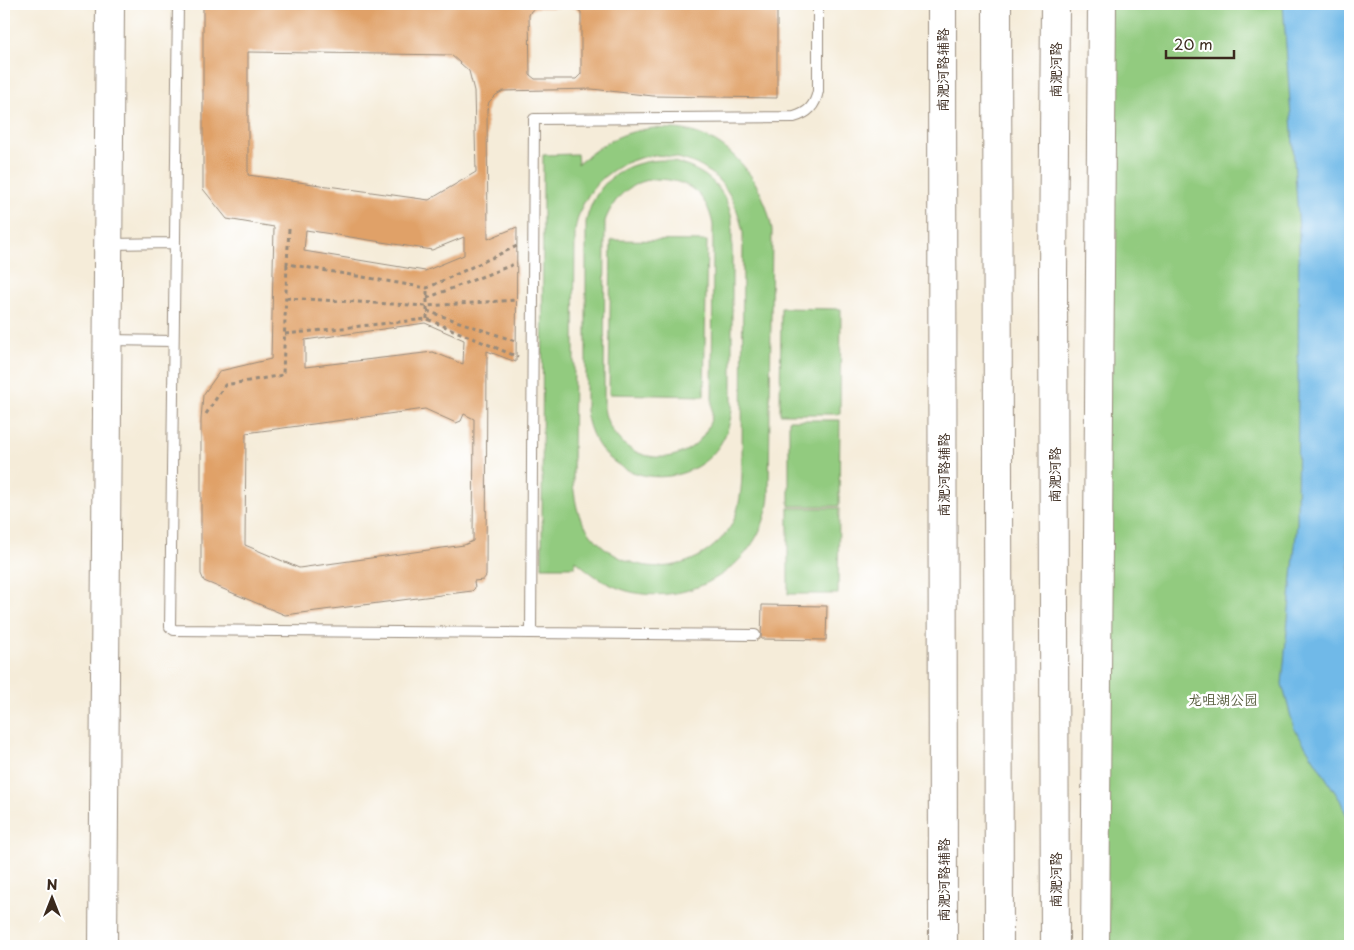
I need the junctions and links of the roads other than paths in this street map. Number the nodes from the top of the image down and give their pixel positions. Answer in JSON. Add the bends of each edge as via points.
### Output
{"nodes":[{"id":1,"x":110,"y":4,"type":"edge"},
{"id":2,"x":178,"y":4,"type":"edge"},
{"id":3,"x":818,"y":4,"type":"edge"},
{"id":4,"x":942,"y":4,"type":"edge"},
{"id":5,"x":997,"y":4,"type":"edge"},
{"id":6,"x":1055,"y":4,"type":"edge"},
{"id":7,"x":1102,"y":4,"type":"edge"},
{"id":8,"x":174,"y":243,"type":"junction"},
{"id":9,"x":108,"y":244,"type":"junction"},
{"id":10,"x":108,"y":340,"type":"junction"},
{"id":11,"x":173,"y":341,"type":"junction"},
{"id":12,"x":531,"y":633,"type":"junction"},
{"id":13,"x":755,"y":635,"type":"dead end"},
{"id":14,"x":103,"y":946,"type":"edge"},
{"id":15,"x":943,"y":946,"type":"edge"},
{"id":16,"x":998,"y":946,"type":"edge"},
{"id":17,"x":1055,"y":946,"type":"edge"},
{"id":18,"x":1095,"y":946,"type":"edge"}],
"edges":[{"from":1,"to":9,"type":"street"},
{"from":2,"to":8,"type":"lane"},
{"from":3,"to":12,"type":"lane","via":[[818,91],[814,104],[805,114],[794,117],[534,119]]},
{"from":4,"to":15,"type":"street","name":"南淝河路辅路"},
{"from":5,"to":16,"type":"street"},
{"from":6,"to":17,"type":"street","name":"南淝河路"},
{"from":7,"to":18,"type":"street"},
{"from":8,"to":9,"type":"lane"},
{"from":8,"to":11,"type":"lane"},
{"from":9,"to":10,"type":"street"},
{"from":10,"to":11,"type":"lane"},
{"from":10,"to":14,"type":"street"},
{"from":11,"to":12,"type":"lane","via":[[169,620],[174,630]]},
{"from":12,"to":13,"type":"lane"}]}
